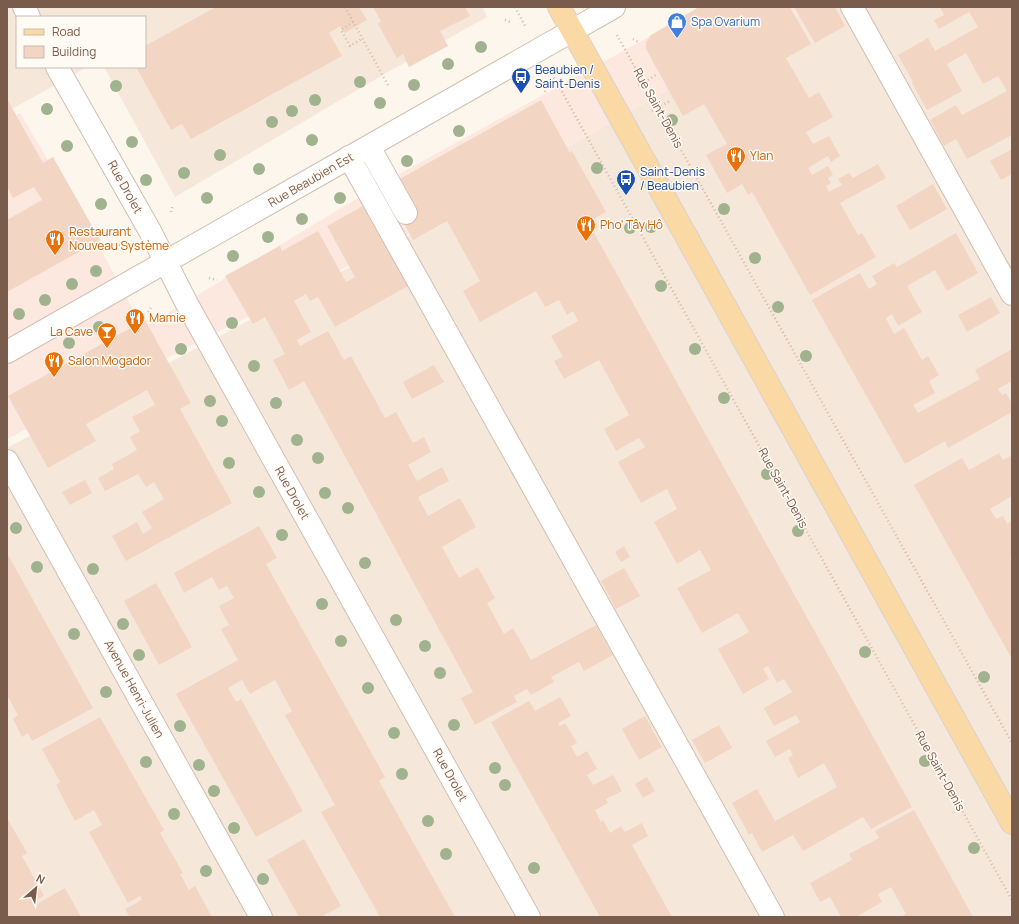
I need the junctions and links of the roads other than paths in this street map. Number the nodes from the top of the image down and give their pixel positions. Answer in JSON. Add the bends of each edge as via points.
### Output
{"nodes":[{"id":1,"x":24,"y":7,"type":"edge"},
{"id":2,"x":560,"y":7,"type":"edge"},
{"id":3,"x":614,"y":7,"type":"edge"},
{"id":4,"x":852,"y":7,"type":"edge"},
{"id":5,"x":28,"y":16,"type":"edge"},
{"id":6,"x":573,"y":30,"type":"junction"},
{"id":7,"x":59,"y":68,"type":"edge"},
{"id":8,"x":369,"y":146,"type":"junction"},
{"id":9,"x":349,"y":157,"type":"junction"},
{"id":10,"x":406,"y":213,"type":"dead end"},
{"id":11,"x":166,"y":263,"type":"junction"},
{"id":12,"x":1012,"y":294,"type":"edge"},
{"id":13,"x":7,"y":352,"type":"edge"},
{"id":14,"x":7,"y":461,"type":"edge"},
{"id":15,"x":1012,"y":823,"type":"edge"},
{"id":16,"x":261,"y":917,"type":"edge"},
{"id":17,"x":529,"y":917,"type":"edge"},
{"id":18,"x":773,"y":917,"type":"edge"}],
"edges":[{"from":1,"to":5,"type":"street"},
{"from":2,"to":6,"type":"main road"},
{"from":3,"to":6,"type":"street","name":"Rue Beaubien Est"},
{"from":4,"to":12,"type":"street"},
{"from":6,"to":8,"type":"street","name":"Rue Beaubien Est"},
{"from":6,"to":15,"type":"main road"},
{"from":7,"to":11,"type":"street","name":"Rue Drolet"},
{"from":8,"to":9,"type":"street","name":"Rue Beaubien Est"},
{"from":8,"to":10,"type":"street"},
{"from":9,"to":11,"type":"street","name":"Rue Beaubien Est"},
{"from":9,"to":18,"type":"street"},
{"from":11,"to":13,"type":"street","name":"Rue Beaubien Est"},
{"from":11,"to":17,"type":"street","name":"Rue Drolet"},
{"from":14,"to":16,"type":"street","name":"Avenue Henri-Julien"}]}
